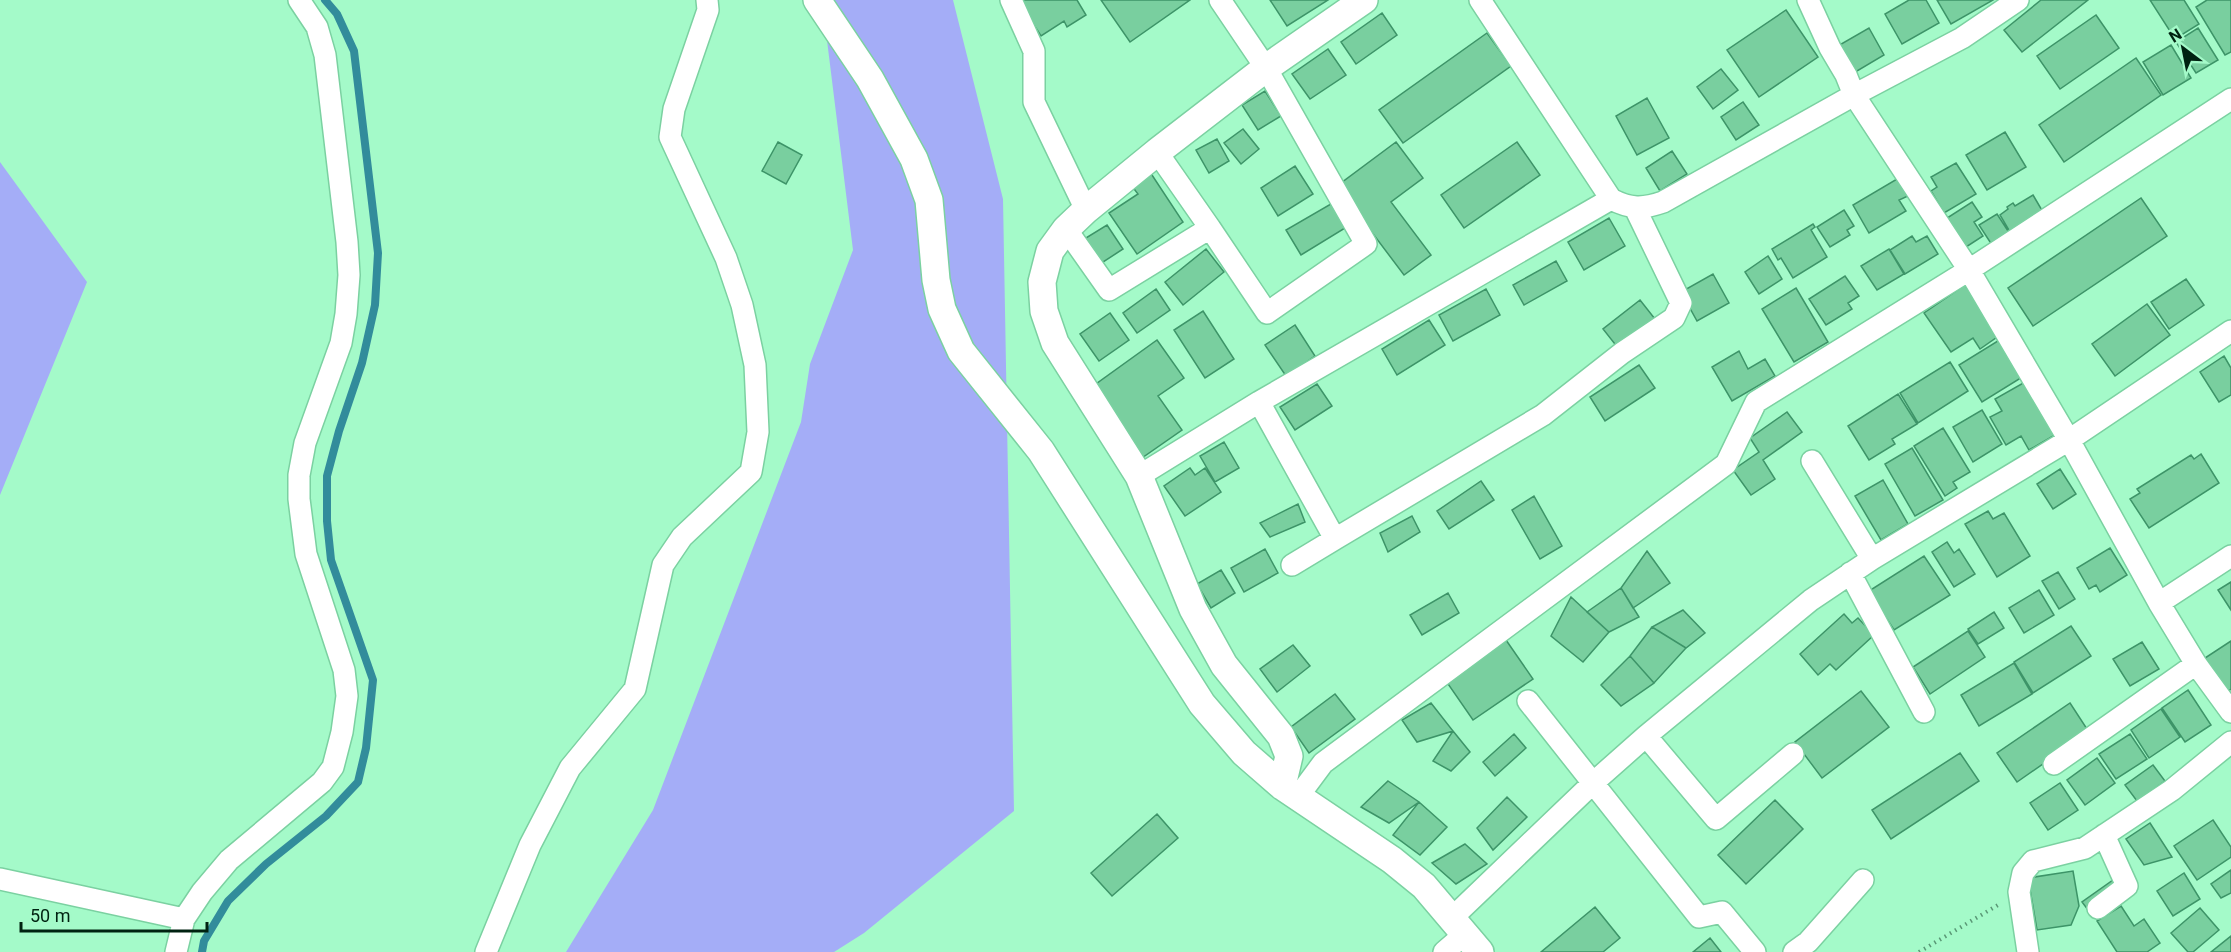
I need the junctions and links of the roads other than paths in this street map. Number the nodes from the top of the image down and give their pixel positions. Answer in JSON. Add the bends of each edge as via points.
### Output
{"nodes":[{"id":1,"x":299,"y":0,"type":"edge"},
{"id":2,"x":707,"y":0,"type":"edge"},
{"id":3,"x":817,"y":0,"type":"edge"},
{"id":4,"x":1011,"y":0,"type":"edge"},
{"id":5,"x":1220,"y":0,"type":"edge"},
{"id":6,"x":1364,"y":0,"type":"edge"},
{"id":7,"x":1480,"y":0,"type":"edge"},
{"id":8,"x":1808,"y":0,"type":"edge"},
{"id":9,"x":2018,"y":0,"type":"edge"},
{"id":10,"x":1266,"y":68,"type":"junction"},
{"id":11,"x":1854,"y":95,"type":"junction"},
{"id":12,"x":2231,"y":99,"type":"edge"},
{"id":13,"x":1157,"y":152,"type":"junction"},
{"id":14,"x":1611,"y":199,"type":"junction"},
{"id":15,"x":1635,"y":208,"type":"junction"},
{"id":16,"x":1086,"y":210,"type":"junction"},
{"id":17,"x":1210,"y":228,"type":"junction"},
{"id":18,"x":1066,"y":229,"type":"junction"},
{"id":19,"x":1969,"y":270,"type":"junction"},
{"id":20,"x":2231,"y":331,"type":"edge"},
{"id":21,"x":1259,"y":402,"type":"junction"},
{"id":22,"x":2069,"y":440,"type":"junction"},
{"id":23,"x":1812,"y":461,"type":"dead end"},
{"id":24,"x":1140,"y":476,"type":"junction"},
{"id":25,"x":1335,"y":539,"type":"junction"},
{"id":26,"x":2231,"y":556,"type":"edge"},
{"id":27,"x":1872,"y":559,"type":"junction"},
{"id":28,"x":1292,"y":565,"type":"dead end"},
{"id":29,"x":1850,"y":573,"type":"junction"},
{"id":30,"x":2159,"y":603,"type":"junction"},
{"id":31,"x":2196,"y":663,"type":"junction"},
{"id":32,"x":1528,"y":701,"type":"dead end"},
{"id":33,"x":1924,"y":712,"type":"dead end"},
{"id":34,"x":2231,"y":712,"type":"edge"},
{"id":35,"x":1646,"y":736,"type":"junction"},
{"id":36,"x":2231,"y":742,"type":"edge"},
{"id":37,"x":1793,"y":754,"type":"dead end"},
{"id":38,"x":2054,"y":764,"type":"dead end"},
{"id":39,"x":1593,"y":783,"type":"junction"},
{"id":40,"x":1289,"y":792,"type":"junction"},
{"id":41,"x":2104,"y":836,"type":"junction"},
{"id":42,"x":0,"y":879,"type":"edge"},
{"id":43,"x":1863,"y":880,"type":"dead end"},
{"id":44,"x":2098,"y":908,"type":"dead end"},
{"id":45,"x":184,"y":919,"type":"junction"},
{"id":46,"x":1466,"y":935,"type":"edge"},
{"id":47,"x":176,"y":952,"type":"edge"},
{"id":48,"x":486,"y":952,"type":"edge"},
{"id":49,"x":1444,"y":952,"type":"edge"},
{"id":50,"x":1755,"y":952,"type":"edge"},
{"id":51,"x":1794,"y":952,"type":"edge"},
{"id":52,"x":2028,"y":952,"type":"edge"}],
"edges":[{"from":1,"to":45,"type":"street","via":[[317,27],[326,55],[349,274],[341,343],[305,443],[299,499],[306,554],[344,670],[347,696],[333,767],[305,798],[229,860]]},
{"from":2,"to":48,"type":"street","via":[[708,10],[675,109],[670,137],[726,258],[742,305],[755,365],[758,432],[751,472],[682,537],[663,564],[635,689],[570,768],[530,845]]},
{"from":3,"to":40,"type":"street","via":[[870,79],[914,159],[929,200],[942,309],[961,351],[1041,452],[1202,704],[1244,753]]},
{"from":4,"to":16,"type":"street","via":[[1034,51],[1034,102]]},
{"from":5,"to":10,"type":"street"},
{"from":6,"to":10,"type":"street"},
{"from":7,"to":14,"type":"street"},
{"from":8,"to":11,"type":"street"},
{"from":9,"to":11,"type":"street","via":[[1962,39]]},
{"from":10,"to":13,"type":"street"},
{"from":10,"to":17,"type":"street","via":[[1366,244],[1267,313]]},
{"from":11,"to":15,"type":"street","via":[[1663,202]]},
{"from":11,"to":19,"type":"street"},
{"from":12,"to":19,"type":"street"},
{"from":13,"to":16,"type":"street"},
{"from":13,"to":17,"type":"street"},
{"from":14,"to":15,"type":"street"},
{"from":14,"to":21,"type":"street"},
{"from":15,"to":25,"type":"street","via":[[1681,303],[1674,318],[1543,415]]},
{"from":16,"to":18,"type":"street"},
{"from":17,"to":18,"type":"street","via":[[1109,290]]},
{"from":18,"to":24,"type":"street","via":[[1050,251],[1042,282],[1044,311],[1055,343]]},
{"from":19,"to":22,"type":"street"},
{"from":19,"to":40,"type":"street","via":[[1756,402],[1726,465]]},
{"from":20,"to":22,"type":"street"},
{"from":21,"to":24,"type":"street"},
{"from":21,"to":25,"type":"street"},
{"from":22,"to":27,"type":"street"},
{"from":22,"to":30,"type":"street"},
{"from":23,"to":27,"type":"street"},
{"from":24,"to":40,"type":"street","via":[[1193,609],[1224,664],[1281,736],[1289,756]]},
{"from":25,"to":28,"type":"street"},
{"from":26,"to":30,"type":"street"},
{"from":27,"to":29,"type":"street"},
{"from":29,"to":33,"type":"street"},
{"from":29,"to":35,"type":"street","via":[[1811,600]]},
{"from":30,"to":31,"type":"street"},
{"from":31,"to":34,"type":"street"},
{"from":31,"to":38,"type":"street"},
{"from":32,"to":39,"type":"street"},
{"from":35,"to":37,"type":"street","via":[[1716,819]]},
{"from":35,"to":39,"type":"street"},
{"from":36,"to":41,"type":"street","via":[[2172,790]]},
{"from":39,"to":46,"type":"street"},
{"from":39,"to":50,"type":"street","via":[[1699,917],[1722,912]]},
{"from":40,"to":46,"type":"street","via":[[1392,860],[1424,886]]},
{"from":41,"to":44,"type":"street","via":[[2127,886]]},
{"from":41,"to":52,"type":"street","via":[[2085,848],[2033,861],[2023,873],[2019,892]]},
{"from":42,"to":45,"type":"street"},
{"from":43,"to":51,"type":"street","via":[[1809,942]]},
{"from":45,"to":47,"type":"street"},
{"from":46,"to":49,"type":"street"}]}
